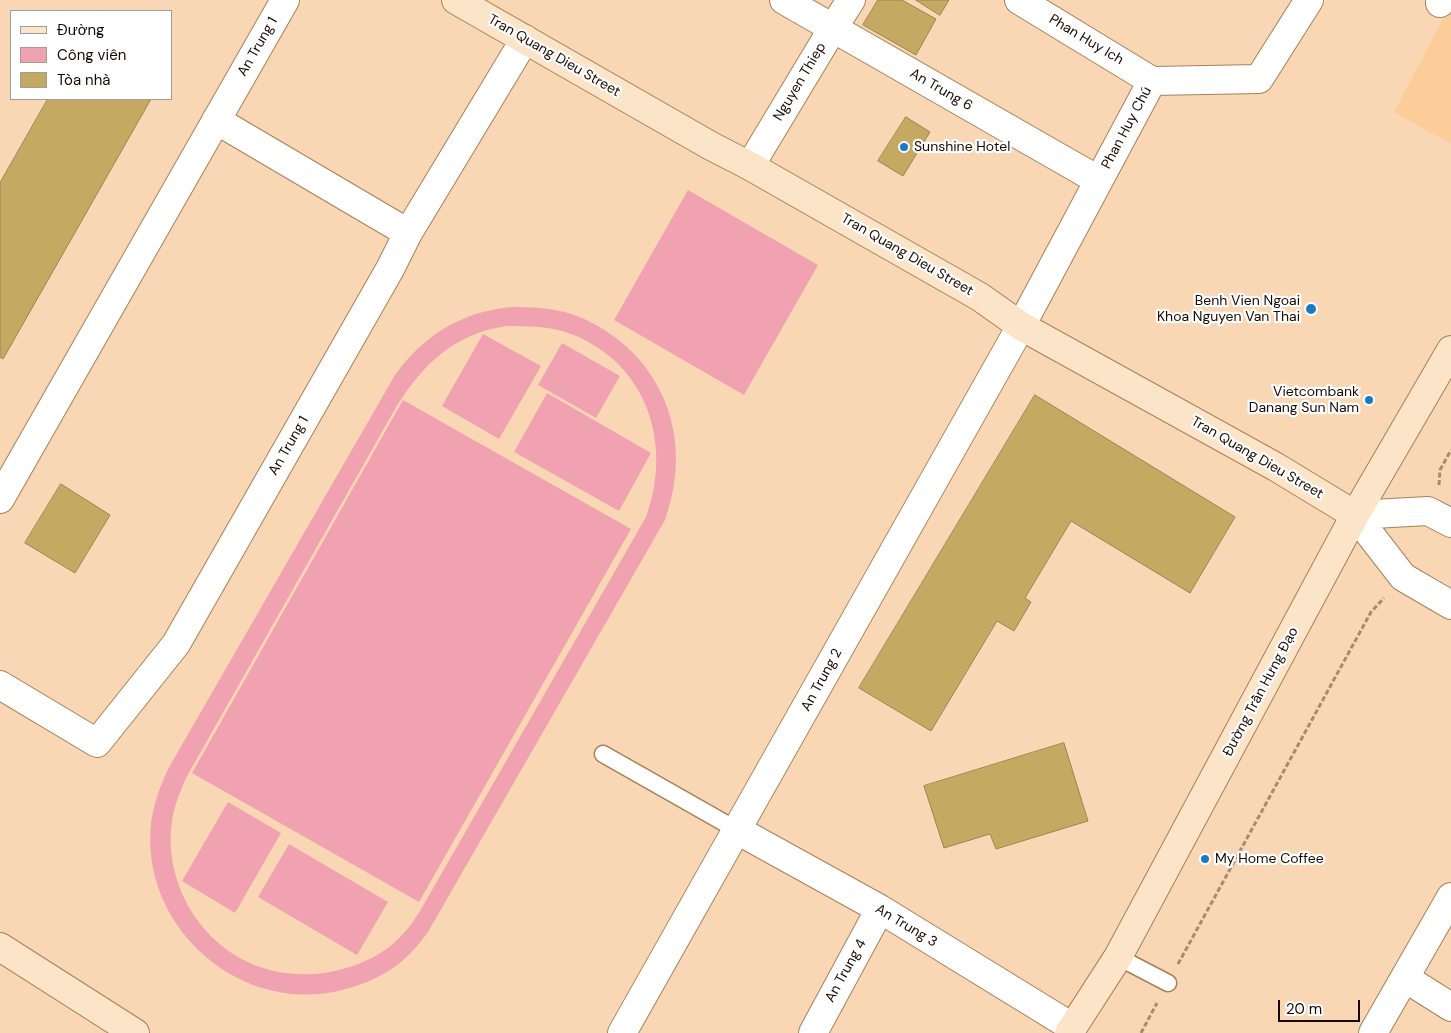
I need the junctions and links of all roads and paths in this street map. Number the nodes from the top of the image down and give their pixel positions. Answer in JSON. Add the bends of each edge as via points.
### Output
{"nodes":[{"id":1,"x":285,"y":0,"type":"edge"},
{"id":2,"x":456,"y":0,"type":"edge"},
{"id":3,"x":784,"y":0,"type":"edge"},
{"id":4,"x":851,"y":0,"type":"edge"},
{"id":5,"x":1019,"y":0,"type":"edge"},
{"id":6,"x":1303,"y":2,"type":"edge"},
{"id":7,"x":832,"y":28,"type":"junction"},
{"id":8,"x":525,"y":39,"type":"junction"},
{"id":9,"x":1152,"y":81,"type":"junction"},
{"id":10,"x":216,"y":120,"type":"junction"},
{"id":11,"x":750,"y":166,"type":"junction"},
{"id":12,"x":1098,"y":180,"type":"junction"},
{"id":13,"x":408,"y":233,"type":"junction"},
{"id":14,"x":1021,"y":326,"type":"junction"},
{"id":15,"x":1451,"y":350,"type":"edge"},
{"id":16,"x":1451,"y":450,"type":"edge"},
{"id":17,"x":0,"y":499,"type":"edge"},
{"id":18,"x":1355,"y":515,"type":"junction"},
{"id":19,"x":1444,"y":520,"type":"edge"},
{"id":20,"x":1403,"y":577,"type":"junction"},
{"id":21,"x":1451,"y":605,"type":"edge"},
{"id":22,"x":0,"y":685,"type":"edge"},
{"id":23,"x":602,"y":754,"type":"dead end"},
{"id":24,"x":737,"y":830,"type":"junction"},
{"id":25,"x":1451,"y":897,"type":"edge"},
{"id":26,"x":880,"y":909,"type":"junction"},
{"id":27,"x":0,"y":946,"type":"edge"},
{"id":28,"x":1118,"y":957,"type":"junction"},
{"id":29,"x":1404,"y":978,"type":"junction"},
{"id":30,"x":1168,"y":983,"type":"junction"},
{"id":31,"x":1451,"y":1007,"type":"edge"},
{"id":32,"x":1070,"y":1030,"type":"edge"},
{"id":33,"x":135,"y":1033,"type":"edge"},
{"id":34,"x":622,"y":1033,"type":"edge"},
{"id":35,"x":812,"y":1033,"type":"edge"},
{"id":36,"x":1140,"y":1033,"type":"edge"},
{"id":37,"x":1373,"y":1033,"type":"edge"}],
"edges":[{"from":1,"to":10,"type":"street","name":"An Trung 1"},
{"from":2,"to":8,"type":"street","name":"Tran Quang Dieu Street"},
{"from":3,"to":7,"type":"street","name":"An Trung 6"},
{"from":4,"to":7,"type":"street","name":"Nguyen Thiep"},
{"from":5,"to":9,"type":"street","name":"Phan Huy Ich"},
{"from":6,"to":9,"type":"street","name":"Phan Huy Chú","via":[[1259,79]]},
{"from":7,"to":11,"type":"street","name":"Nguyen Thiep"},
{"from":7,"to":12,"type":"street","name":"An Trung 6"},
{"from":8,"to":11,"type":"street","name":"Tran Quang Dieu Street"},
{"from":8,"to":13,"type":"street"},
{"from":9,"to":12,"type":"street","name":"Phan Huy Chú"},
{"from":10,"to":13,"type":"street"},
{"from":10,"to":17,"type":"street","name":"An Trung 1"},
{"from":11,"to":14,"type":"street","name":"Tran Quang Dieu Street","via":[[980,297]]},
{"from":12,"to":14,"type":"street","name":"Phan Huy Chú"},
{"from":13,"to":22,"type":"street","name":"An Trung 1","via":[[176,644],[97,743]]},
{"from":14,"to":18,"type":"street","name":"Tran Quang Dieu Street","via":[[1276,467]]},
{"from":14,"to":24,"type":"street","name":"An Trung 2"},
{"from":15,"to":18,"type":"street","name":"Đường Trần Hưng Đạo"},
{"from":16,"to":19,"type":"path","via":[[1440,470]]},
{"from":18,"to":19,"type":"street","via":[[1428,511]]},
{"from":18,"to":20,"type":"street"},
{"from":18,"to":28,"type":"street","name":"Đường Trần Hưng Đạo"},
{"from":20,"to":21,"type":"street"},
{"from":20,"to":30,"type":"path","via":[[1371,612]]},
{"from":23,"to":24,"type":"lane"},
{"from":24,"to":26,"type":"street","name":"An Trung 3"},
{"from":24,"to":34,"type":"street","name":"An Trung 2"},
{"from":25,"to":29,"type":"street"},
{"from":26,"to":32,"type":"street","name":"An Trung 3"},
{"from":26,"to":35,"type":"street","name":"An Trung 4"},
{"from":27,"to":33,"type":"street"},
{"from":28,"to":30,"type":"lane"},
{"from":28,"to":32,"type":"street","name":"Đường Trần Hưng Đạo"},
{"from":29,"to":31,"type":"street"},
{"from":29,"to":37,"type":"street"},
{"from":30,"to":36,"type":"path"}]}
